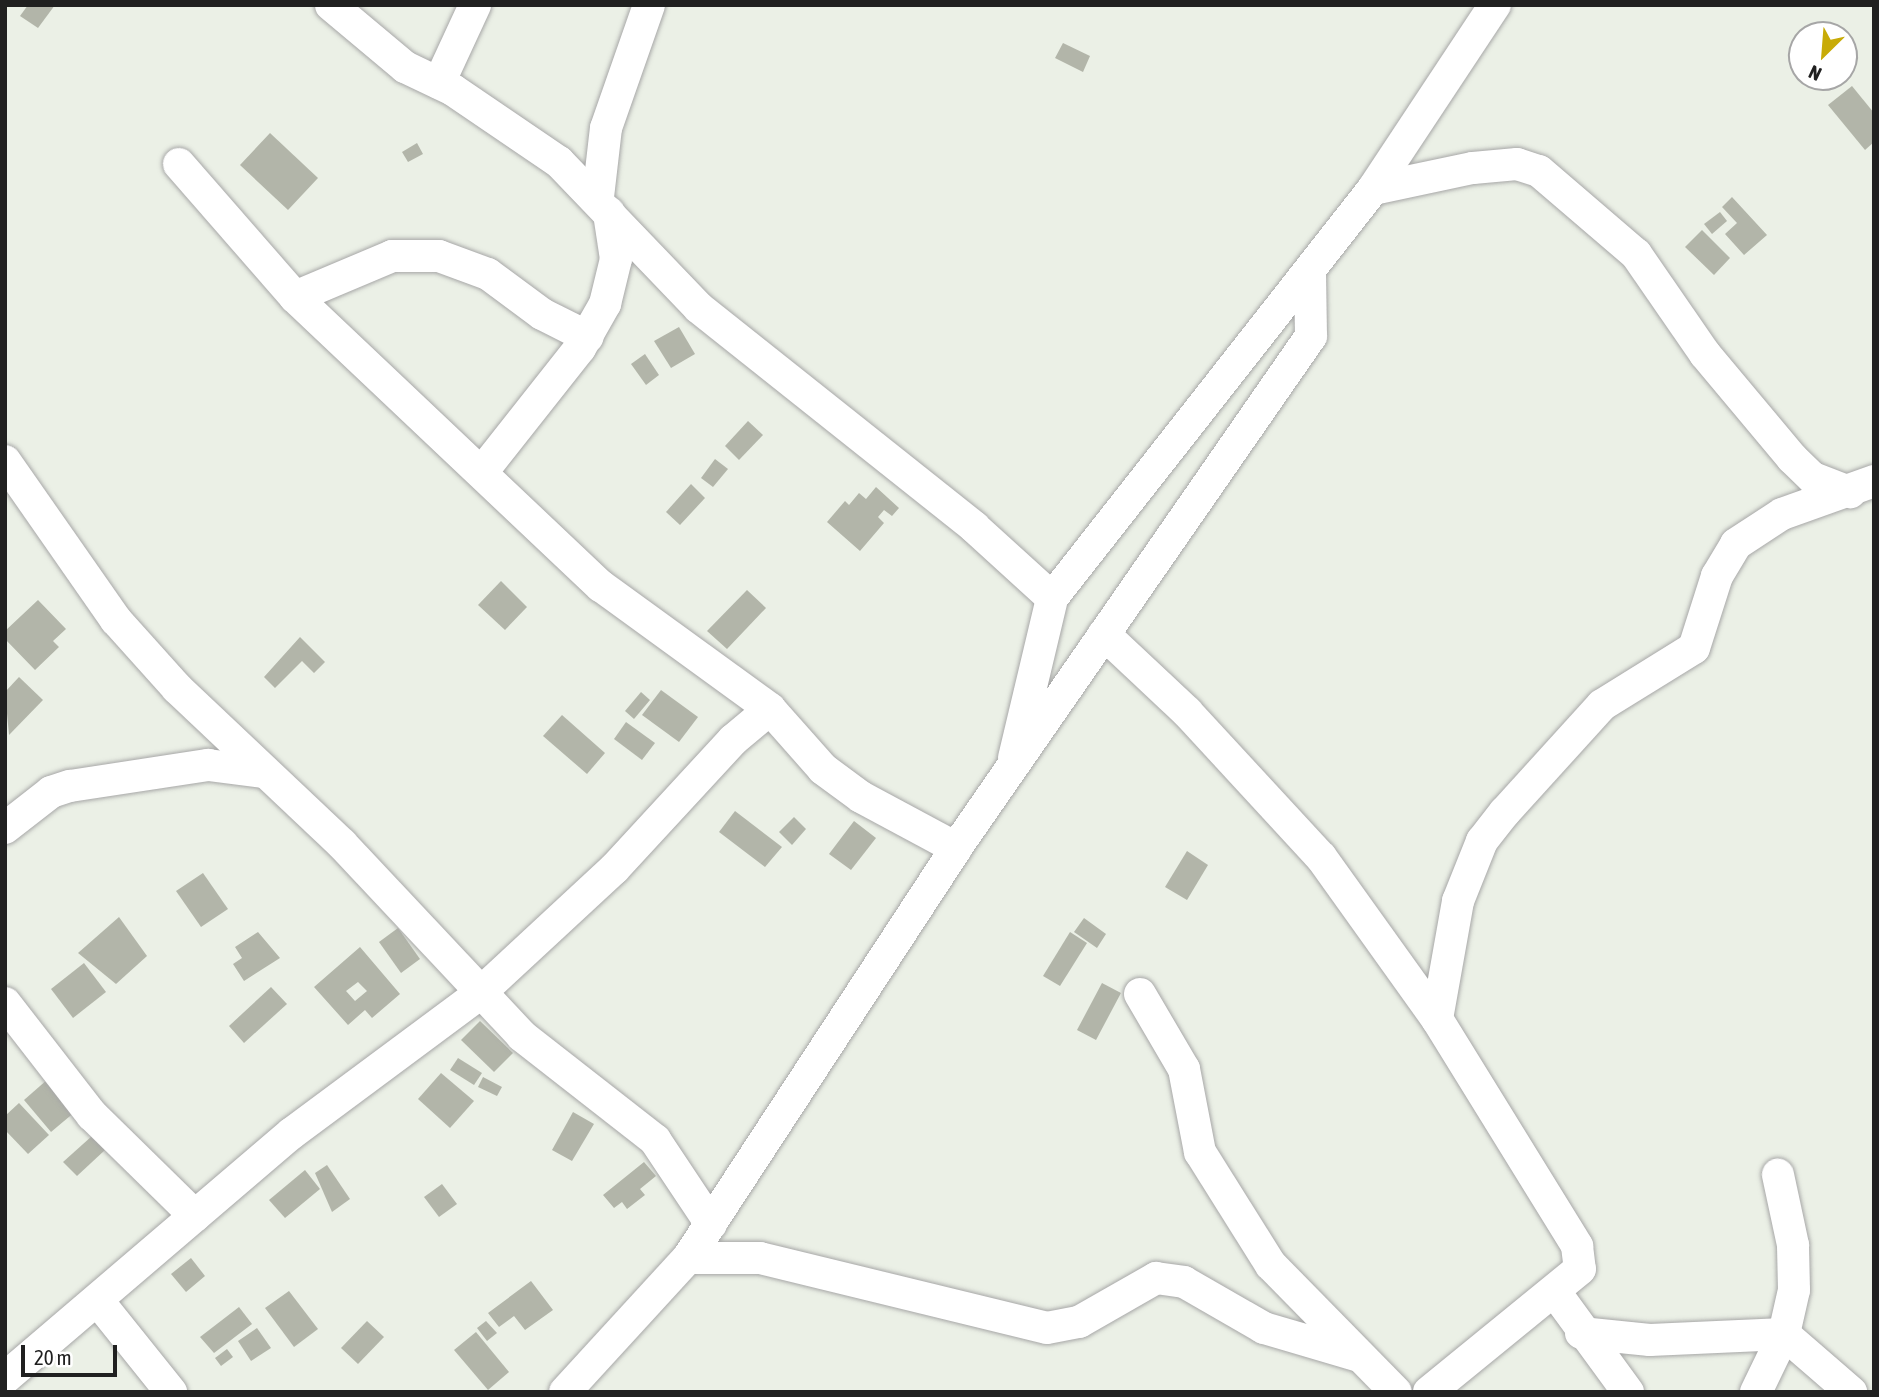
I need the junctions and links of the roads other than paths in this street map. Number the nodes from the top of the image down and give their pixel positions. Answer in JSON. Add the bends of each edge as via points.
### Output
{"nodes":[{"id":1,"x":331,"y":5,"type":"edge"},
{"id":2,"x":475,"y":5,"type":"edge"},
{"id":3,"x":649,"y":5,"type":"edge"},
{"id":4,"x":1495,"y":5,"type":"edge"},
{"id":5,"x":439,"y":83,"type":"junction"},
{"id":6,"x":179,"y":164,"type":"dead end"},
{"id":7,"x":1373,"y":190,"type":"junction"},
{"id":8,"x":603,"y":206,"type":"junction"},
{"id":9,"x":1310,"y":271,"type":"junction"},
{"id":10,"x":295,"y":297,"type":"junction"},
{"id":11,"x":588,"y":337,"type":"junction"},
{"id":12,"x":5,"y":461,"type":"edge"},
{"id":13,"x":482,"y":472,"type":"junction"},
{"id":14,"x":1862,"y":487,"type":"edge"},
{"id":15,"x":1052,"y":598,"type":"junction"},
{"id":16,"x":1104,"y":634,"type":"junction"},
{"id":17,"x":770,"y":709,"type":"junction"},
{"id":18,"x":1012,"y":770,"type":"junction"},
{"id":19,"x":263,"y":772,"type":"junction"},
{"id":20,"x":5,"y":828,"type":"edge"},
{"id":21,"x":956,"y":848,"type":"junction"},
{"id":22,"x":479,"y":994,"type":"junction"},
{"id":23,"x":1140,"y":994,"type":"dead end"},
{"id":24,"x":5,"y":1003,"type":"edge"},
{"id":25,"x":1437,"y":1018,"type":"junction"},
{"id":26,"x":1778,"y":1175,"type":"dead end"},
{"id":27,"x":195,"y":1216,"type":"junction"},
{"id":28,"x":711,"y":1224,"type":"junction"},
{"id":29,"x":688,"y":1258,"type":"junction"},
{"id":30,"x":1555,"y":1292,"type":"junction"},
{"id":31,"x":98,"y":1301,"type":"junction"},
{"id":32,"x":1581,"y":1333,"type":"junction"},
{"id":33,"x":1784,"y":1334,"type":"junction"},
{"id":34,"x":1356,"y":1356,"type":"junction"},
{"id":35,"x":5,"y":1378,"type":"edge"},
{"id":36,"x":171,"y":1392,"type":"edge"},
{"id":37,"x":565,"y":1392,"type":"edge"},
{"id":38,"x":1396,"y":1392,"type":"edge"},
{"id":39,"x":1429,"y":1392,"type":"edge"},
{"id":40,"x":1628,"y":1392,"type":"edge"},
{"id":41,"x":1756,"y":1392,"type":"edge"},
{"id":42,"x":1851,"y":1392,"type":"edge"}],
"edges":[{"from":1,"to":5,"type":"street","via":[[405,67]]},
{"from":2,"to":5,"type":"street"},
{"from":3,"to":8,"type":"street","via":[[606,128]]},
{"from":4,"to":7,"type":"street"},
{"from":5,"to":8,"type":"street","via":[[559,162]]},
{"from":6,"to":10,"type":"street"},
{"from":7,"to":9,"type":"street"},
{"from":7,"to":14,"type":"street","via":[[1473,168],[1517,164],[1539,171],[1636,254],[1705,354],[1792,458],[1813,478]]},
{"from":8,"to":11,"type":"street","via":[[612,285]]},
{"from":8,"to":15,"type":"street","via":[[699,308],[974,527]]},
{"from":9,"to":15,"type":"street"},
{"from":9,"to":16,"type":"street","via":[[1311,336]]},
{"from":10,"to":11,"type":"street","via":[[392,256],[439,256],[488,274],[542,314]]},
{"from":10,"to":13,"type":"street"},
{"from":11,"to":13,"type":"street"},
{"from":12,"to":19,"type":"street","via":[[116,620]]},
{"from":13,"to":17,"type":"street","via":[[601,586]]},
{"from":14,"to":25,"type":"street","via":[[1782,514],[1736,544],[1717,576],[1694,648],[1602,705],[1505,812],[1482,841],[1458,901]]},
{"from":15,"to":18,"type":"street"},
{"from":16,"to":18,"type":"street"},
{"from":16,"to":25,"type":"street","via":[[1206,730],[1321,857]]},
{"from":17,"to":21,"type":"street","via":[[842,783]]},
{"from":17,"to":22,"type":"street","via":[[614,869]]},
{"from":18,"to":21,"type":"street"},
{"from":19,"to":20,"type":"street","via":[[208,765],[70,786],[51,792]]},
{"from":19,"to":22,"type":"street","via":[[385,889]]},
{"from":21,"to":28,"type":"street"},
{"from":22,"to":27,"type":"street","via":[[385,1060]]},
{"from":22,"to":28,"type":"street","via":[[550,1059],[630,1116],[655,1140]]},
{"from":23,"to":34,"type":"street","via":[[1184,1069],[1200,1152],[1271,1265]]},
{"from":24,"to":27,"type":"street","via":[[92,1115]]},
{"from":25,"to":30,"type":"street","via":[[1577,1246],[1580,1269]]},
{"from":26,"to":33,"type":"street","via":[[1793,1245],[1794,1290]]},
{"from":27,"to":31,"type":"street"},
{"from":28,"to":29,"type":"street"},
{"from":29,"to":34,"type":"street","via":[[760,1258],[1047,1328],[1079,1322],[1156,1278],[1184,1282],[1264,1328]]},
{"from":29,"to":37,"type":"street"},
{"from":30,"to":32,"type":"street"},
{"from":30,"to":39,"type":"street"},
{"from":31,"to":35,"type":"street"},
{"from":31,"to":36,"type":"street"},
{"from":32,"to":33,"type":"street","via":[[1650,1340]]},
{"from":32,"to":40,"type":"street"},
{"from":33,"to":41,"type":"street"},
{"from":33,"to":42,"type":"street"},
{"from":34,"to":38,"type":"street"}]}
